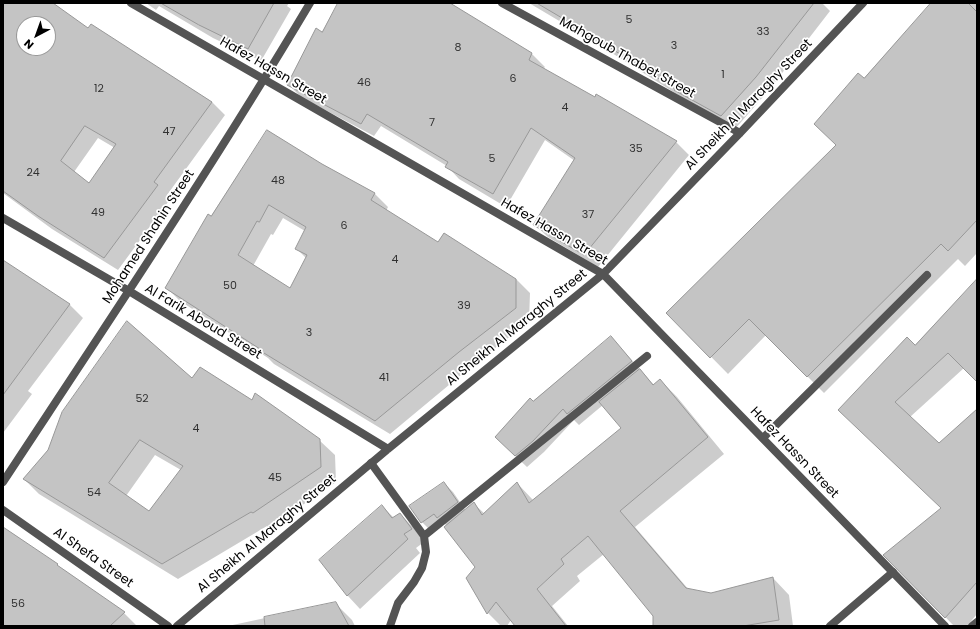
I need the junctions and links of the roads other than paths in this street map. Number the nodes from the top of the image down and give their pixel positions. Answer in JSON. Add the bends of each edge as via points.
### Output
{"nodes":[{"id":1,"x":131,"y":3,"type":"edge"},
{"id":2,"x":310,"y":3,"type":"edge"},
{"id":3,"x":502,"y":3,"type":"edge"},
{"id":4,"x":863,"y":3,"type":"edge"},
{"id":5,"x":264,"y":80,"type":"junction"},
{"id":6,"x":740,"y":133,"type":"junction"},
{"id":7,"x":3,"y":218,"type":"edge"},
{"id":8,"x":604,"y":274,"type":"junction"},
{"id":9,"x":927,"y":275,"type":"dead end"},
{"id":10,"x":129,"y":291,"type":"junction"},
{"id":11,"x":647,"y":356,"type":"dead end"},
{"id":12,"x":763,"y":438,"type":"junction"},
{"id":13,"x":388,"y":449,"type":"junction"},
{"id":14,"x":371,"y":463,"type":"junction"},
{"id":15,"x":3,"y":482,"type":"edge"},
{"id":16,"x":3,"y":510,"type":"edge"},
{"id":17,"x":424,"y":536,"type":"junction"},
{"id":18,"x":893,"y":572,"type":"junction"},
{"id":19,"x":977,"y":622,"type":"edge"},
{"id":20,"x":168,"y":626,"type":"edge"},
{"id":21,"x":177,"y":626,"type":"edge"},
{"id":22,"x":390,"y":626,"type":"edge"},
{"id":23,"x":830,"y":626,"type":"edge"},
{"id":24,"x":944,"y":626,"type":"edge"},
{"id":25,"x":972,"y":626,"type":"edge"}],
"edges":[{"from":1,"to":5,"type":"street","name":"Hafez Hassn Street"},
{"from":2,"to":5,"type":"street","name":"Mohamed Shahin Street"},
{"from":3,"to":6,"type":"street","name":"Mahgoub Thabet Street"},
{"from":4,"to":6,"type":"street","name":"Al Sheikh Al Maraghy Street"},
{"from":5,"to":8,"type":"street","name":"Hafez Hassn Street"},
{"from":5,"to":10,"type":"street","name":"Mohamed Shahin Street"},
{"from":6,"to":8,"type":"street","name":"Al Sheikh Al Maraghy Street"},
{"from":7,"to":10,"type":"street","name":"Al Farik Aboud Street"},
{"from":8,"to":12,"type":"street","name":"Hafez Hassn Street"},
{"from":8,"to":13,"type":"street","name":"Al Sheikh Al Maraghy Street"},
{"from":9,"to":12,"type":"street"},
{"from":10,"to":13,"type":"street","name":"Al Farik Aboud Street"},
{"from":10,"to":15,"type":"street","name":"Mohamed Shahin Street"},
{"from":11,"to":17,"type":"street"},
{"from":12,"to":18,"type":"street","name":"Hafez Hassn Street"},
{"from":13,"to":14,"type":"street","name":"Al Sheikh Al Maraghy Street"},
{"from":14,"to":17,"type":"street"},
{"from":14,"to":21,"type":"street","name":"Al Sheikh Al Maraghy Street"},
{"from":16,"to":20,"type":"street","name":"Al Shefa Street"},
{"from":17,"to":22,"type":"street","via":[[426,552],[422,568],[398,603]]},
{"from":18,"to":23,"type":"street"},
{"from":18,"to":24,"type":"street","name":"Hafez Hassn Street"},
{"from":19,"to":25,"type":"street"}]}
